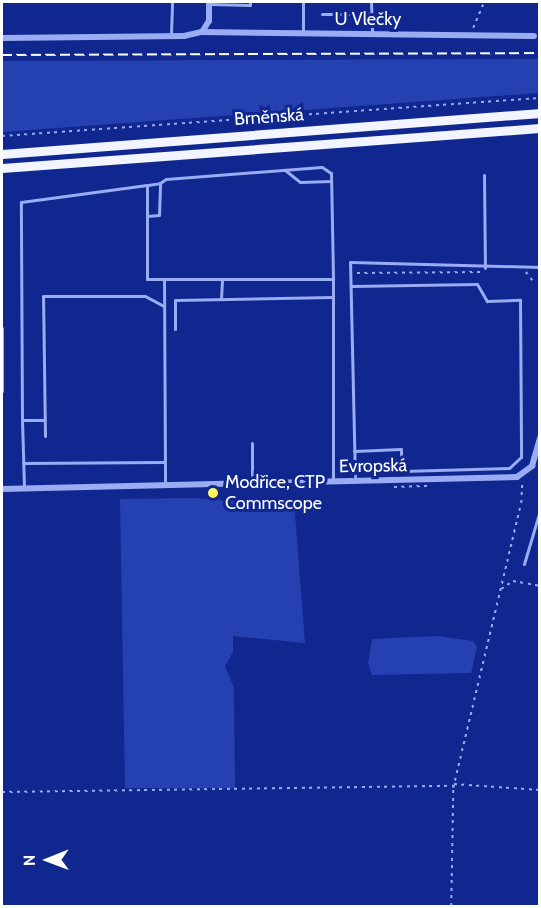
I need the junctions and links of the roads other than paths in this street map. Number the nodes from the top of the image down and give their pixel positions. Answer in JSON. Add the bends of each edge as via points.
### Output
{"nodes":[{"id":1,"x":172,"y":2,"type":"edge"},
{"id":2,"x":250,"y":2,"type":"edge"},
{"id":3,"x":303,"y":2,"type":"edge"},
{"id":4,"x":371,"y":2,"type":"edge"},
{"id":5,"x":209,"y":3,"type":"edge"},
{"id":6,"x":322,"y":14,"type":"dead end"},
{"id":7,"x":371,"y":14,"type":"junction"},
{"id":8,"x":202,"y":32,"type":"junction"},
{"id":9,"x":303,"y":34,"type":"junction"},
{"id":10,"x":372,"y":34,"type":"junction"},
{"id":11,"x":171,"y":36,"type":"junction"},
{"id":12,"x":534,"y":36,"type":"dead end"},
{"id":13,"x":2,"y":38,"type":"edge"},
{"id":14,"x":540,"y":113,"type":"edge"},
{"id":15,"x":540,"y":128,"type":"edge"},
{"id":16,"x":2,"y":154,"type":"edge"},
{"id":17,"x":6,"y":168,"type":"edge"},
{"id":18,"x":285,"y":170,"type":"junction"},
{"id":19,"x":484,"y":175,"type":"dead end"},
{"id":20,"x":2,"y":176,"type":"edge"},
{"id":21,"x":331,"y":181,"type":"junction"},
{"id":22,"x":160,"y":183,"type":"junction"},
{"id":23,"x":147,"y":185,"type":"junction"},
{"id":24,"x":147,"y":216,"type":"junction"},
{"id":25,"x":540,"y":267,"type":"edge"},
{"id":26,"x":484,"y":270,"type":"junction"},
{"id":27,"x":164,"y":279,"type":"junction"},
{"id":28,"x":222,"y":279,"type":"junction"},
{"id":29,"x":333,"y":279,"type":"junction"},
{"id":30,"x":351,"y":286,"type":"junction"},
{"id":31,"x":333,"y":297,"type":"junction"},
{"id":32,"x":221,"y":299,"type":"junction"},
{"id":33,"x":165,"y":306,"type":"junction"},
{"id":34,"x":2,"y":328,"type":"edge"},
{"id":35,"x":175,"y":329,"type":"dead end"},
{"id":36,"x":2,"y":391,"type":"edge"},
{"id":37,"x":22,"y":420,"type":"junction"},
{"id":38,"x":45,"y":420,"type":"junction"},
{"id":39,"x":45,"y":436,"type":"dead end"},
{"id":40,"x":540,"y":438,"type":"edge"},
{"id":41,"x":252,"y":443,"type":"dead end"},
{"id":42,"x":354,"y":451,"type":"junction"},
{"id":43,"x":165,"y":462,"type":"junction"},
{"id":44,"x":23,"y":463,"type":"junction"},
{"id":45,"x":333,"y":482,"type":"junction"},
{"id":46,"x":356,"y":482,"type":"junction"},
{"id":47,"x":165,"y":483,"type":"junction"},
{"id":48,"x":252,"y":483,"type":"junction"},
{"id":49,"x":2,"y":489,"type":"edge"},
{"id":50,"x":24,"y":489,"type":"junction"},
{"id":51,"x":540,"y":510,"type":"edge"},
{"id":52,"x":524,"y":564,"type":"dead end"}],
"edges":[{"from":1,"to":11,"type":"lane"},
{"from":2,"to":5,"type":"lane"},
{"from":3,"to":9,"type":"lane"},
{"from":4,"to":7,"type":"lane"},
{"from":5,"to":8,"type":"street","via":[[209,21]]},
{"from":6,"to":7,"type":"lane"},
{"from":7,"to":10,"type":"lane"},
{"from":8,"to":9,"type":"street","name":"U Vlečky"},
{"from":8,"to":11,"type":"street","name":"U Vlečky"},
{"from":9,"to":10,"type":"street","name":"U Vlečky"},
{"from":10,"to":12,"type":"street","name":"U Vlečky"},
{"from":11,"to":13,"type":"street","name":"U Vlečky"},
{"from":14,"to":16,"type":"highway","name":"Brněnská"},
{"from":15,"to":17,"type":"highway","name":"Brněnská"},
{"from":17,"to":20,"type":"lane"},
{"from":18,"to":21,"type":"lane","via":[[300,182]]},
{"from":18,"to":21,"type":"lane","via":[[322,167],[331,173]]},
{"from":18,"to":22,"type":"lane","via":[[166,179]]},
{"from":19,"to":26,"type":"lane"},
{"from":21,"to":29,"type":"lane"},
{"from":22,"to":23,"type":"lane"},
{"from":22,"to":24,"type":"lane","via":[[159,215]]},
{"from":23,"to":24,"type":"lane"},
{"from":23,"to":37,"type":"lane","via":[[21,202]]},
{"from":24,"to":27,"type":"lane","via":[[147,279]]},
{"from":25,"to":26,"type":"lane"},
{"from":26,"to":30,"type":"lane","via":[[452,268],[441,262],[350,262]]},
{"from":27,"to":28,"type":"lane"},
{"from":27,"to":33,"type":"lane"},
{"from":28,"to":29,"type":"lane"},
{"from":28,"to":32,"type":"lane"},
{"from":29,"to":31,"type":"lane"},
{"from":30,"to":42,"type":"lane"},
{"from":30,"to":42,"type":"lane","via":[[477,284],[487,301],[520,300],[523,448],[508,468],[402,471],[401,449]]},
{"from":31,"to":32,"type":"lane"},
{"from":31,"to":45,"type":"lane"},
{"from":32,"to":35,"type":"lane","via":[[175,300]]},
{"from":33,"to":38,"type":"lane","via":[[146,296],[43,296]]},
{"from":33,"to":43,"type":"lane"},
{"from":34,"to":36,"type":"lane"},
{"from":37,"to":38,"type":"lane"},
{"from":37,"to":44,"type":"lane"},
{"from":38,"to":39,"type":"lane"},
{"from":40,"to":46,"type":"street","name":"Evropská","via":[[532,466],[522,476]]},
{"from":41,"to":48,"type":"lane"},
{"from":42,"to":46,"type":"lane"},
{"from":43,"to":44,"type":"lane"},
{"from":43,"to":47,"type":"lane"},
{"from":44,"to":50,"type":"lane"},
{"from":45,"to":46,"type":"street","name":"Evropská"},
{"from":45,"to":48,"type":"street","name":"Evropská"},
{"from":47,"to":48,"type":"street","name":"Evropská"},
{"from":47,"to":50,"type":"street","name":"Evropská"},
{"from":49,"to":50,"type":"street","name":"Evropská"},
{"from":51,"to":52,"type":"lane"}]}
